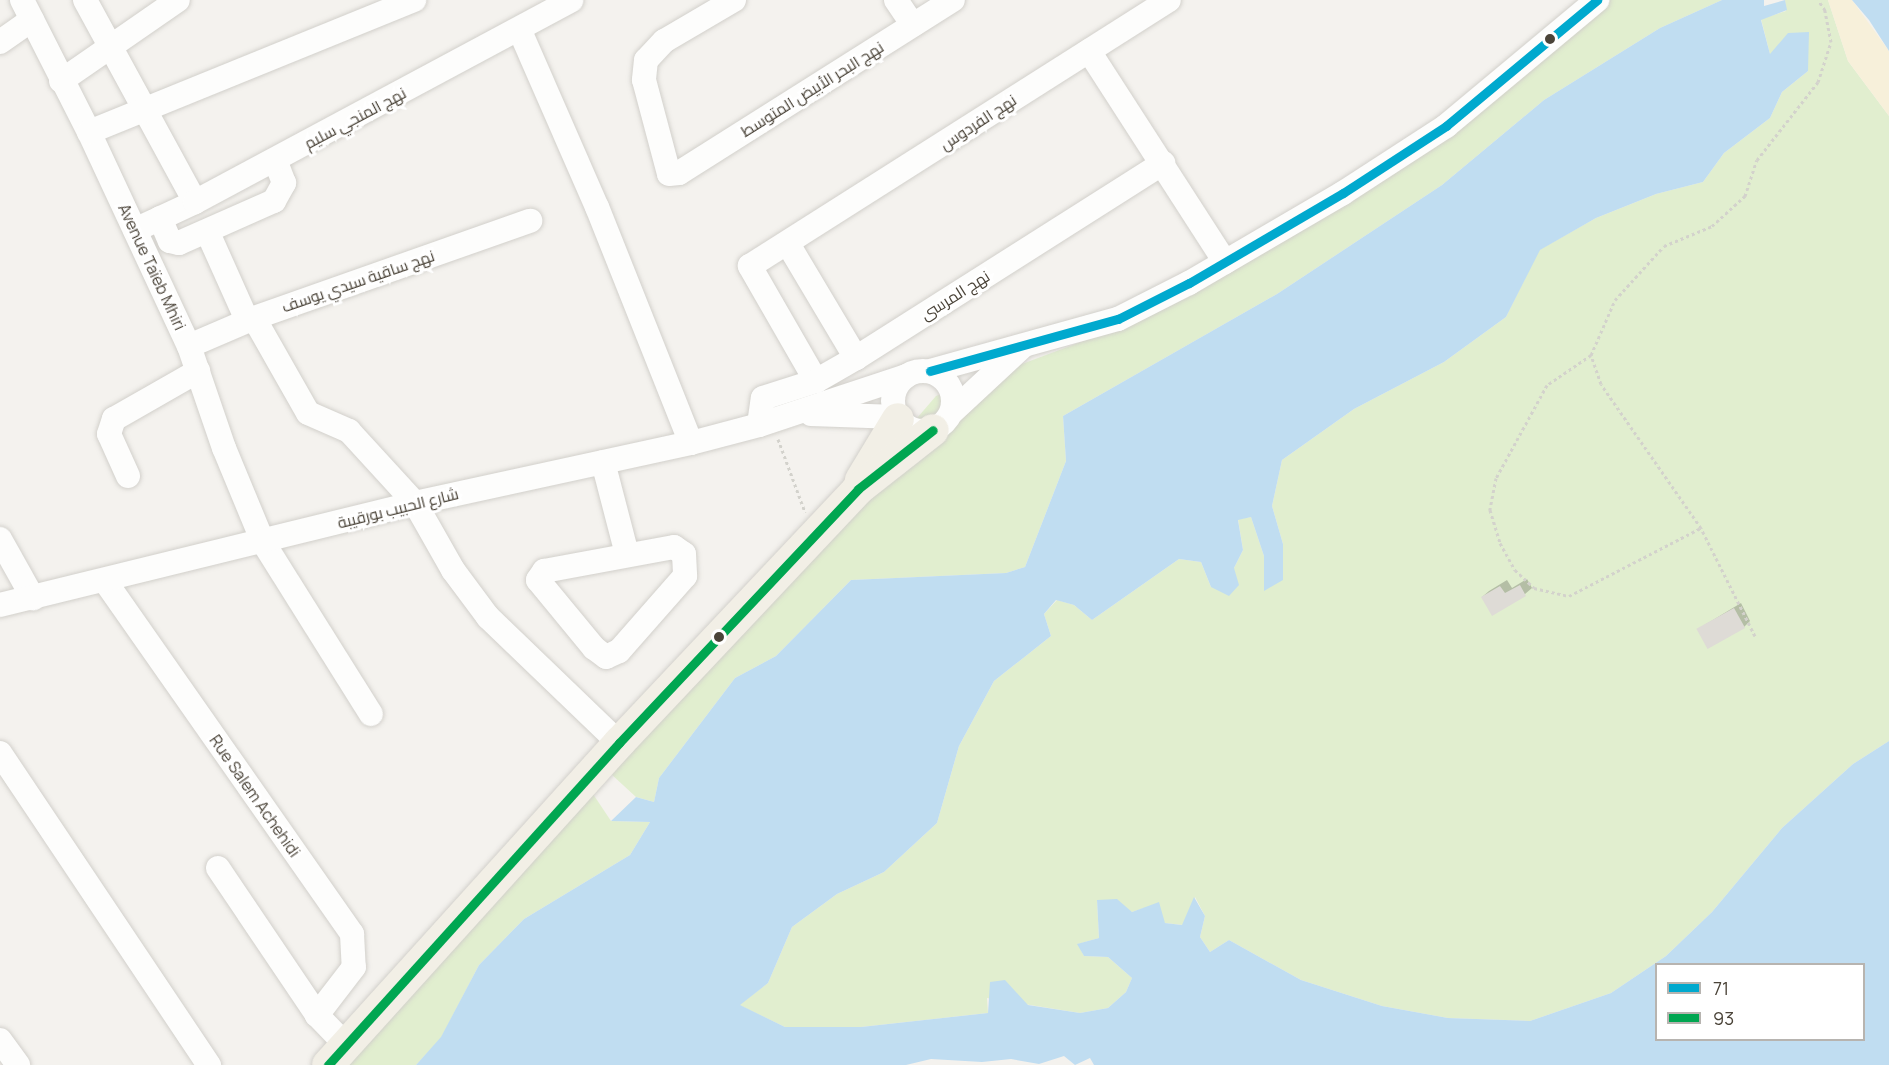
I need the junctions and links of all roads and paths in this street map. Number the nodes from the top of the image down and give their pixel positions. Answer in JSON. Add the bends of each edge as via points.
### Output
{"nodes":[{"id":1,"x":85,"y":0,"type":"edge"},
{"id":2,"x":178,"y":0,"type":"edge"},
{"id":3,"x":414,"y":0,"type":"edge"},
{"id":4,"x":571,"y":0,"type":"edge"},
{"id":5,"x":734,"y":0,"type":"edge"},
{"id":6,"x":896,"y":0,"type":"edge"},
{"id":7,"x":953,"y":0,"type":"edge"},
{"id":8,"x":1169,"y":0,"type":"edge"},
{"id":9,"x":1597,"y":0,"type":"edge"},
{"id":10,"x":1818,"y":0,"type":"edge"},
{"id":11,"x":539,"y":8,"type":"edge"},
{"id":12,"x":27,"y":10,"type":"edge"},
{"id":13,"x":913,"y":25,"type":"junction"},
{"id":14,"x":520,"y":31,"type":"junction"},
{"id":15,"x":0,"y":42,"type":"edge"},
{"id":16,"x":111,"y":45,"type":"junction"},
{"id":17,"x":1089,"y":51,"type":"junction"},
{"id":18,"x":61,"y":81,"type":"junction"},
{"id":19,"x":144,"y":107,"type":"junction"},
{"id":20,"x":89,"y":132,"type":"junction"},
{"id":21,"x":275,"y":160,"type":"junction"},
{"id":22,"x":1163,"y":163,"type":"junction"},
{"id":23,"x":195,"y":202,"type":"junction"},
{"id":24,"x":160,"y":218,"type":"junction"},
{"id":25,"x":530,"y":221,"type":"dead end"},
{"id":26,"x":135,"y":230,"type":"junction"},
{"id":27,"x":208,"y":233,"type":"junction"},
{"id":28,"x":788,"y":244,"type":"junction"},
{"id":29,"x":1225,"y":262,"type":"junction"},
{"id":30,"x":250,"y":319,"type":"junction"},
{"id":31,"x":1027,"y":342,"type":"junction"},
{"id":32,"x":189,"y":346,"type":"junction"},
{"id":33,"x":1591,"y":356,"type":"junction"},
{"id":34,"x":856,"y":358,"type":"junction"},
{"id":35,"x":198,"y":371,"type":"junction"},
{"id":36,"x":930,"y":371,"type":"junction"},
{"id":37,"x":906,"y":376,"type":"junction"},
{"id":38,"x":816,"y":381,"type":"junction"},
{"id":39,"x":796,"y":413,"type":"junction"},
{"id":40,"x":897,"y":418,"type":"junction"},
{"id":41,"x":942,"y":421,"type":"junction"},
{"id":42,"x":765,"y":423,"type":"junction"},
{"id":43,"x":691,"y":443,"type":"junction"},
{"id":44,"x":603,"y":462,"type":"junction"},
{"id":45,"x":128,"y":476,"type":"dead end"},
{"id":46,"x":858,"y":489,"type":"junction"},
{"id":47,"x":415,"y":503,"type":"junction"},
{"id":48,"x":1701,"y":528,"type":"junction"},
{"id":49,"x":814,"y":536,"type":"junction"},
{"id":50,"x":0,"y":539,"type":"edge"},
{"id":51,"x":263,"y":542,"type":"junction"},
{"id":52,"x":627,"y":554,"type":"junction"},
{"id":53,"x":105,"y":581,"type":"junction"},
{"id":54,"x":33,"y":598,"type":"junction"},
{"id":55,"x":0,"y":605,"type":"edge"},
{"id":56,"x":1755,"y":636,"type":"dead end"},
{"id":57,"x":370,"y":714,"type":"dead end"},
{"id":58,"x":619,"y":743,"type":"junction"},
{"id":59,"x":0,"y":753,"type":"edge"},
{"id":60,"x":218,"y":868,"type":"dead end"},
{"id":61,"x":317,"y":1015,"type":"junction"},
{"id":62,"x":0,"y":1040,"type":"edge"},
{"id":63,"x":337,"y":1055,"type":"edge"},
{"id":64,"x":18,"y":1065,"type":"edge"},
{"id":65,"x":209,"y":1065,"type":"edge"}],
"edges":[{"from":1,"to":16,"type":"street"},
{"from":2,"to":16,"type":"street"},
{"from":3,"to":19,"type":"street"},
{"from":4,"to":11,"type":"street","name":"نهج المنجي سليم"},
{"from":5,"to":13,"type":"street","name":"نهج البحر الأبيض المتوسط","via":[[664,41],[646,60],[644,80],[669,174],[678,173]]},
{"from":6,"to":13,"type":"street"},
{"from":7,"to":13,"type":"street","name":"نهج البحر الأبيض المتوسط"},
{"from":8,"to":17,"type":"street","name":"نهج الفردوس"},
{"from":9,"to":29,"type":"street","via":[[1446,126]]},
{"from":10,"to":33,"type":"path","via":[[1825,10],[1831,42],[1818,82],[1757,160],[1745,196],[1712,226],[1664,246],[1615,300]]},
{"from":11,"to":14,"type":"street","name":"نهج المنجي سليم"},
{"from":12,"to":15,"type":"street"},
{"from":12,"to":18,"type":"street","name":"Avenue Taïeb Mhiri"},
{"from":14,"to":21,"type":"street","name":"نهج المنجي سليم"},
{"from":14,"to":43,"type":"street","via":[[597,207]]},
{"from":16,"to":18,"type":"street"},
{"from":16,"to":19,"type":"street"},
{"from":17,"to":22,"type":"street"},
{"from":17,"to":28,"type":"street","name":"نهج الفردوس"},
{"from":18,"to":20,"type":"street","name":"Avenue Taïeb Mhiri"},
{"from":19,"to":20,"type":"street"},
{"from":19,"to":23,"type":"street"},
{"from":20,"to":26,"type":"street","name":"Avenue Taïeb Mhiri"},
{"from":21,"to":23,"type":"street","name":"نهج المنجي سليم"},
{"from":21,"to":27,"type":"street","via":[[282,172],[282,193],[274,201]]},
{"from":22,"to":29,"type":"street"},
{"from":22,"to":34,"type":"street","name":"نهج المرسى"},
{"from":23,"to":24,"type":"street","name":"نهج المنجي سليم"},
{"from":24,"to":26,"type":"street","name":"نهج المنجي سليم"},
{"from":24,"to":27,"type":"street","via":[[173,243]]},
{"from":25,"to":30,"type":"street","name":"نهج ساقية سيدي يوسف"},
{"from":26,"to":32,"type":"street","name":"Avenue Taïeb Mhiri"},
{"from":27,"to":30,"type":"street"},
{"from":28,"to":34,"type":"street"},
{"from":28,"to":38,"type":"street","name":"نهج الفردوس","via":[[750,266]]},
{"from":29,"to":31,"type":"street","via":[[1118,319]]},
{"from":30,"to":32,"type":"street","name":"نهج ساقية سيدي يوسف"},
{"from":30,"to":47,"type":"street","via":[[308,413],[345,428]]},
{"from":31,"to":36,"type":"street"},
{"from":31,"to":41,"type":"street"},
{"from":32,"to":35,"type":"street","name":"Avenue Taïeb Mhiri"},
{"from":33,"to":48,"type":"path","via":[[1601,384]]},
{"from":33,"to":48,"type":"path","via":[[1547,385],[1496,478],[1490,510],[1500,543],[1515,570],[1534,588],[1569,596]]},
{"from":34,"to":38,"type":"street","name":"نهج المرسى"},
{"from":35,"to":45,"type":"street","via":[[114,419],[109,434]]},
{"from":35,"to":51,"type":"street","name":"Avenue Taïeb Mhiri"},
{"from":36,"to":37,"type":"street"},
{"from":36,"to":41,"type":"street","via":[[950,387]]},
{"from":37,"to":39,"type":"street","name":"شارع الحبيب بورقيبة"},
{"from":37,"to":40,"type":"street","via":[[893,396]]},
{"from":38,"to":42,"type":"street","name":"نهج المرسى","via":[[763,398]]},
{"from":39,"to":40,"type":"street","name":"شارع الحبيب بورقيبة"},
{"from":39,"to":42,"type":"street","name":"شارع الحبيب بورقيبة"},
{"from":40,"to":41,"type":"street","via":[[915,430]]},
{"from":40,"to":46,"type":"main road"},
{"from":41,"to":46,"type":"main road"},
{"from":42,"to":43,"type":"street","name":"شارع الحبيب بورقيبة"},
{"from":42,"to":49,"type":"path"},
{"from":43,"to":44,"type":"street","name":"شارع الحبيب بورقيبة"},
{"from":44,"to":47,"type":"street","name":"شارع الحبيب بورقيبة"},
{"from":44,"to":52,"type":"street"},
{"from":46,"to":49,"type":"main road"},
{"from":47,"to":51,"type":"street","name":"شارع الحبيب بورقيبة"},
{"from":47,"to":58,"type":"street","via":[[453,570],[488,617]]},
{"from":48,"to":56,"type":"path"},
{"from":49,"to":58,"type":"main road"},
{"from":50,"to":54,"type":"street"},
{"from":51,"to":53,"type":"street","name":"شارع الحبيب بورقيبة"},
{"from":51,"to":57,"type":"street","name":"Avenue Taïeb Mhiri"},
{"from":52,"to":52,"type":"street","via":[[681,549],[687,569],[658,609],[619,651],[606,657],[579,631],[538,578],[544,572]]},
{"from":53,"to":54,"type":"street","name":"شارع الحبيب بورقيبة"},
{"from":53,"to":61,"type":"street","name":"Rue Salem Achehidi","via":[[352,934],[354,968]]},
{"from":54,"to":55,"type":"street","name":"شارع الحبيب بورقيبة"},
{"from":58,"to":63,"type":"main road"},
{"from":59,"to":65,"type":"street"},
{"from":60,"to":61,"type":"street"},
{"from":61,"to":63,"type":"street"},
{"from":62,"to":64,"type":"street"}]}
